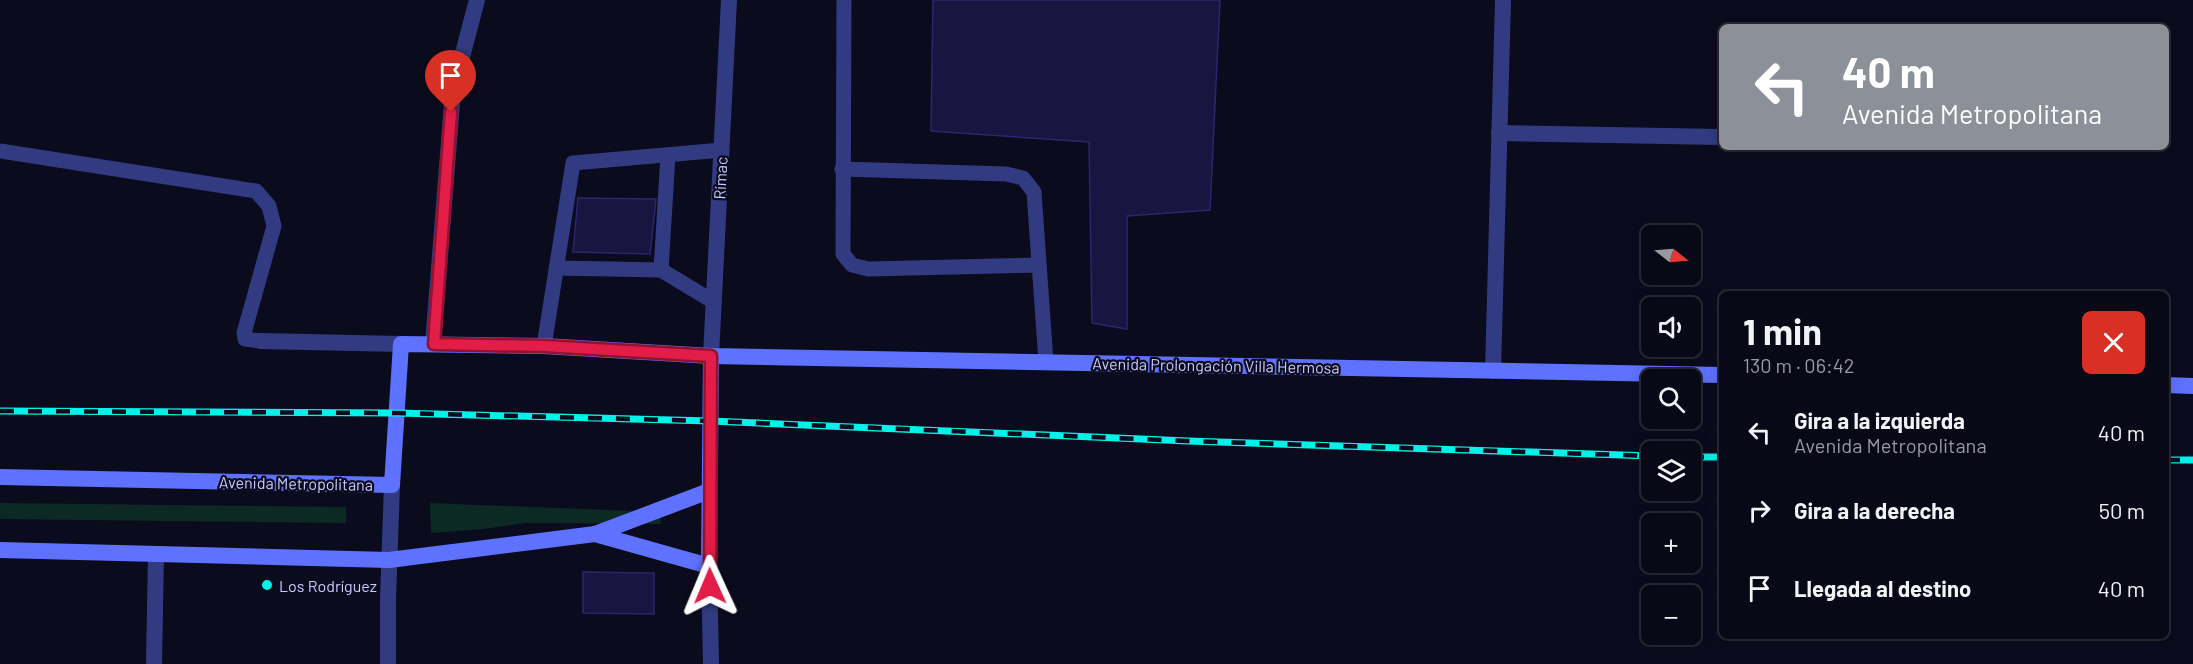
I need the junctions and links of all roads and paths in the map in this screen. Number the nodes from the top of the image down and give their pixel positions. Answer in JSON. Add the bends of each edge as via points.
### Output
{"nodes":[{"id":1,"x":477,"y":0,"type":"edge"},
{"id":2,"x":729,"y":0,"type":"edge"},
{"id":3,"x":844,"y":0,"type":"edge"},
{"id":4,"x":1503,"y":0,"type":"edge"},
{"id":5,"x":1499,"y":133,"type":"junction"},
{"id":6,"x":1719,"y":137,"type":"edge"},
{"id":7,"x":722,"y":150,"type":"junction"},
{"id":8,"x":0,"y":151,"type":"edge"},
{"id":9,"x":668,"y":155,"type":"junction"},
{"id":10,"x":842,"y":169,"type":"junction"},
{"id":11,"x":1039,"y":265,"type":"junction"},
{"id":12,"x":556,"y":268,"type":"junction"},
{"id":13,"x":661,"y":270,"type":"junction"},
{"id":14,"x":714,"y":302,"type":"junction"},
{"id":15,"x":260,"y":341,"type":"joint"},
{"id":16,"x":401,"y":344,"type":"junction"},
{"id":17,"x":434,"y":344,"type":"junction"},
{"id":18,"x":544,"y":346,"type":"junction"},
{"id":19,"x":711,"y":356,"type":"junction"},
{"id":20,"x":1046,"y":362,"type":"junction"},
{"id":21,"x":1493,"y":370,"type":"junction"},
{"id":22,"x":1719,"y":375,"type":"edge"},
{"id":23,"x":2169,"y":385,"type":"edge"},
{"id":24,"x":2193,"y":386,"type":"edge"},
{"id":25,"x":0,"y":477,"type":"edge"},
{"id":26,"x":392,"y":485,"type":"junction"},
{"id":27,"x":710,"y":491,"type":"junction"},
{"id":28,"x":595,"y":534,"type":"junction"},
{"id":29,"x":0,"y":550,"type":"edge"},
{"id":30,"x":156,"y":554,"type":"junction"},
{"id":31,"x":389,"y":560,"type":"junction"},
{"id":32,"x":709,"y":566,"type":"junction"},
{"id":33,"x":154,"y":664,"type":"edge"},
{"id":34,"x":388,"y":664,"type":"edge"},
{"id":35,"x":711,"y":664,"type":"edge"}],
"edges":[{"from":1,"to":17,"type":"street","via":[[453,90]]},
{"from":2,"to":7,"type":"street","name":"Rímac"},
{"from":3,"to":10,"type":"lane"},
{"from":4,"to":5,"type":"street"},
{"from":5,"to":6,"type":"street"},
{"from":5,"to":21,"type":"street"},
{"from":7,"to":9,"type":"lane"},
{"from":7,"to":14,"type":"street","name":"Rímac"},
{"from":8,"to":15,"type":"lane","via":[[256,191],[269,206],[274,226],[243,333],[245,339]]},
{"from":9,"to":12,"type":"lane","via":[[573,163]]},
{"from":9,"to":13,"type":"lane"},
{"from":10,"to":11,"type":"lane","via":[[1006,174],[1023,178],[1034,192]]},
{"from":10,"to":11,"type":"lane","via":[[843,254],[852,265],[868,270]]},
{"from":11,"to":20,"type":"lane"},
{"from":12,"to":13,"type":"lane"},
{"from":12,"to":18,"type":"lane"},
{"from":13,"to":14,"type":"lane"},
{"from":14,"to":19,"type":"street","name":"Rímac"},
{"from":15,"to":16,"type":"street"},
{"from":16,"to":17,"type":"main road"},
{"from":16,"to":26,"type":"main road","name":"Avenida Metropolitana"},
{"from":17,"to":18,"type":"main road"},
{"from":18,"to":19,"type":"main road"},
{"from":19,"to":20,"type":"main road","name":"Avenida Prolongación Villa Hermosa"},
{"from":19,"to":27,"type":"main road"},
{"from":20,"to":21,"type":"main road","name":"Avenida Prolongación Villa Hermosa"},
{"from":21,"to":22,"type":"main road","name":"Avenida Prolongación Villa Hermosa"},
{"from":23,"to":24,"type":"main road"},
{"from":25,"to":26,"type":"main road","name":"Avenida Metropolitana"},
{"from":26,"to":31,"type":"street"},
{"from":27,"to":28,"type":"main road"},
{"from":27,"to":32,"type":"main road"},
{"from":28,"to":31,"type":"main road"},
{"from":28,"to":32,"type":"main road"},
{"from":29,"to":30,"type":"main road"},
{"from":30,"to":31,"type":"main road"},
{"from":30,"to":33,"type":"street"},
{"from":31,"to":34,"type":"street"},
{"from":32,"to":35,"type":"street"}]}
